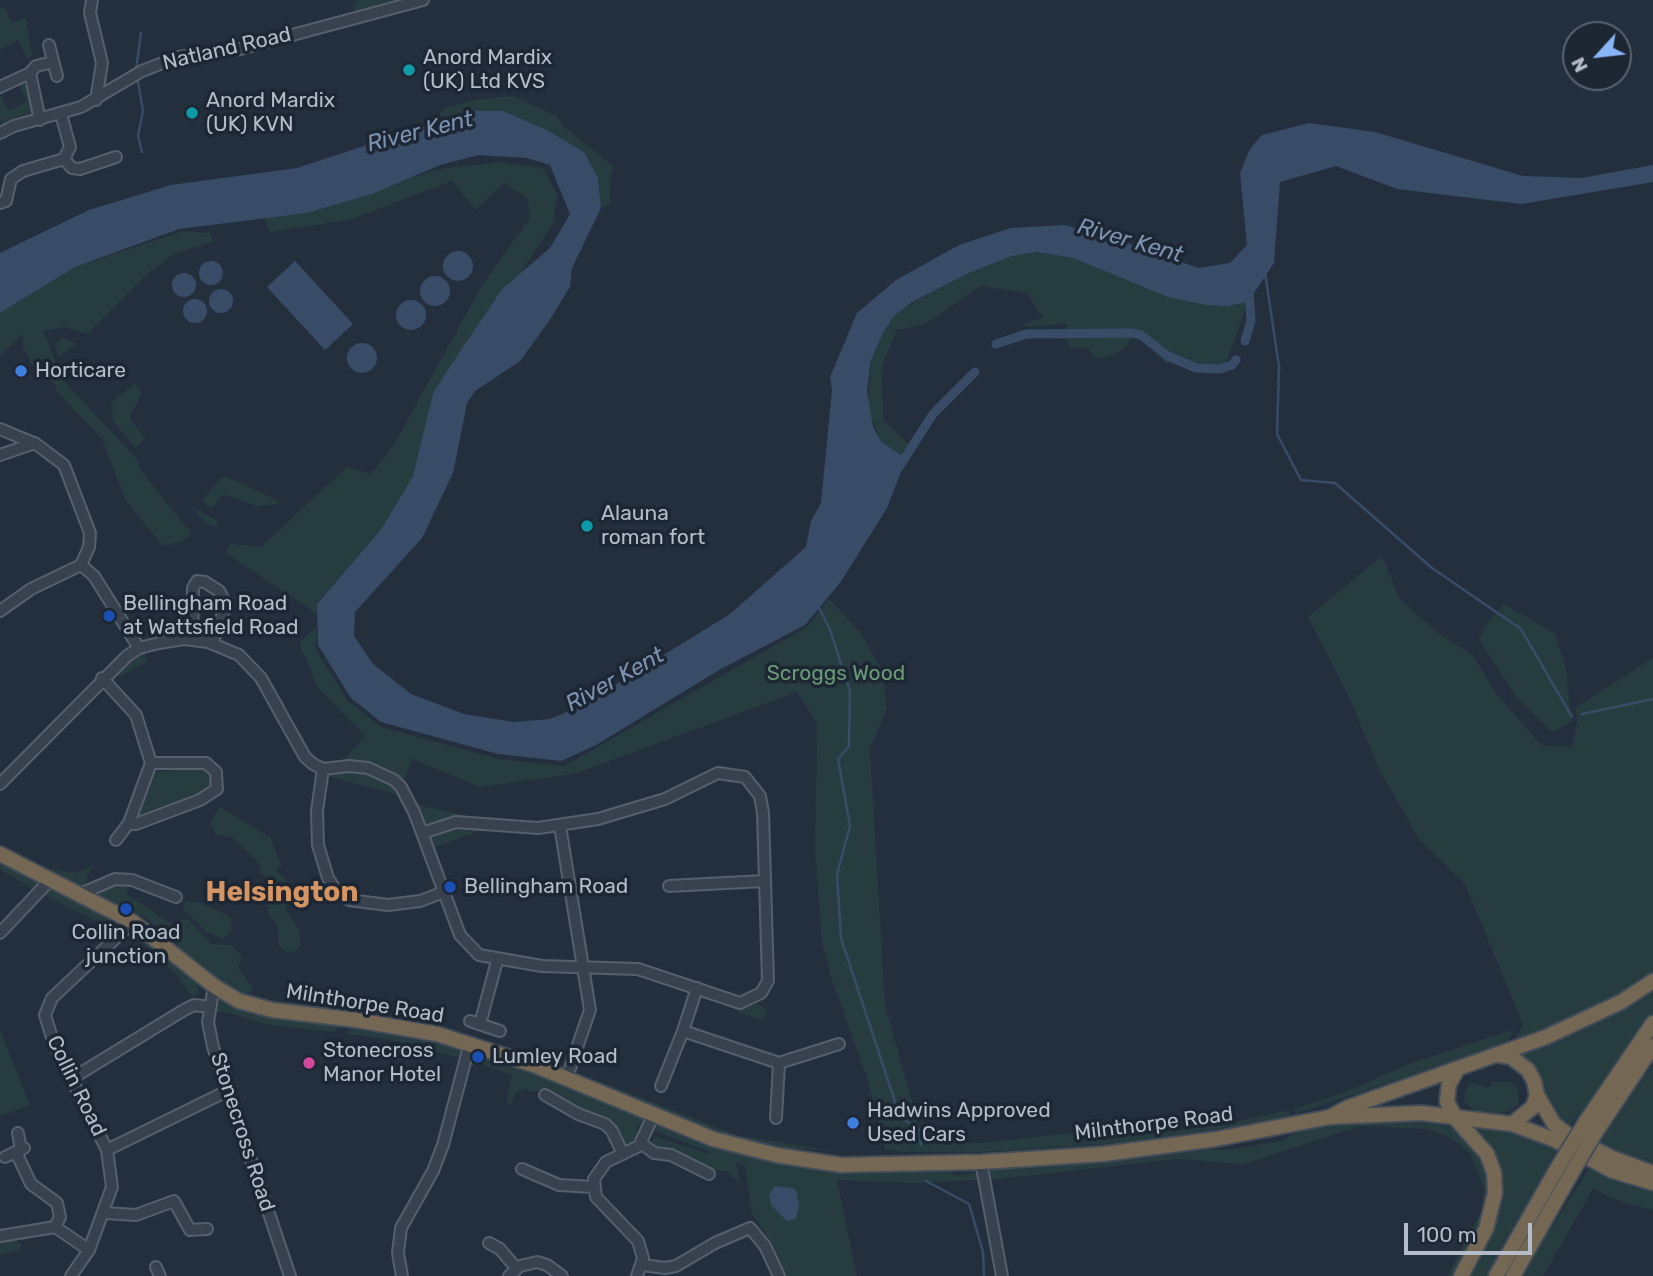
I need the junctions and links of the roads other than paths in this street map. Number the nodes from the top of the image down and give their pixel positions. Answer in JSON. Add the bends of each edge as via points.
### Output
{"nodes":[{"id":1,"x":92,"y":0,"type":"edge"},
{"id":2,"x":423,"y":0,"type":"edge"},
{"id":3,"x":49,"y":45,"type":"dead end"},
{"id":4,"x":53,"y":62,"type":"junction"},
{"id":5,"x":30,"y":73,"type":"junction"},
{"id":6,"x":57,"y":76,"type":"dead end"},
{"id":7,"x":0,"y":87,"type":"edge"},
{"id":8,"x":96,"y":100,"type":"junction"},
{"id":9,"x":61,"y":114,"type":"junction"},
{"id":10,"x":40,"y":120,"type":"junction"},
{"id":11,"x":0,"y":133,"type":"edge"},
{"id":12,"x":116,"y":157,"type":"dead end"},
{"id":13,"x":64,"y":159,"type":"junction"},
{"id":14,"x":0,"y":203,"type":"edge"},
{"id":15,"x":0,"y":429,"type":"edge"},
{"id":16,"x":35,"y":443,"type":"junction"},
{"id":17,"x":0,"y":455,"type":"edge"},
{"id":18,"x":81,"y":565,"type":"junction"},
{"id":19,"x":0,"y":611,"type":"edge"},
{"id":20,"x":192,"y":640,"type":"junction"},
{"id":21,"x":212,"y":643,"type":"junction"},
{"id":22,"x":139,"y":648,"type":"junction"},
{"id":23,"x":102,"y":678,"type":"junction"},
{"id":24,"x":151,"y":763,"type":"junction"},
{"id":25,"x":323,"y":769,"type":"junction"},
{"id":26,"x":0,"y":785,"type":"edge"},
{"id":27,"x":129,"y":823,"type":"junction"},
{"id":28,"x":560,"y":826,"type":"junction"},
{"id":29,"x":422,"y":833,"type":"junction"},
{"id":30,"x":116,"y":840,"type":"dead end"},
{"id":31,"x":0,"y":854,"type":"edge"},
{"id":32,"x":51,"y":879,"type":"junction"},
{"id":33,"x":764,"y":881,"type":"junction"},
{"id":34,"x":669,"y":886,"type":"dead end"},
{"id":35,"x":444,"y":892,"type":"junction"},
{"id":36,"x":79,"y":894,"type":"junction"},
{"id":37,"x":176,"y":897,"type":"dead end"},
{"id":38,"x":133,"y":922,"type":"junction"},
{"id":39,"x":0,"y":933,"type":"edge"},
{"id":40,"x":496,"y":961,"type":"junction"},
{"id":41,"x":586,"y":967,"type":"junction"},
{"id":42,"x":1653,"y":981,"type":"edge"},
{"id":43,"x":215,"y":986,"type":"junction"},
{"id":44,"x":697,"y":988,"type":"junction"},
{"id":45,"x":209,"y":1007,"type":"junction"},
{"id":46,"x":1653,"y":1023,"type":"edge"},
{"id":47,"x":500,"y":1031,"type":"dead end"},
{"id":48,"x":683,"y":1031,"type":"junction"},
{"id":49,"x":470,"y":1044,"type":"junction"},
{"id":50,"x":839,"y":1044,"type":"dead end"},
{"id":51,"x":1653,"y":1046,"type":"edge"},
{"id":52,"x":1499,"y":1055,"type":"junction"},
{"id":53,"x":779,"y":1063,"type":"junction"},
{"id":54,"x":1457,"y":1070,"type":"junction"},
{"id":55,"x":71,"y":1079,"type":"junction"},
{"id":56,"x":566,"y":1080,"type":"junction"},
{"id":57,"x":661,"y":1086,"type":"dead end"},
{"id":58,"x":227,"y":1091,"type":"junction"},
{"id":59,"x":545,"y":1095,"type":"dead end"},
{"id":60,"x":1537,"y":1095,"type":"junction"},
{"id":61,"x":653,"y":1116,"type":"junction"},
{"id":62,"x":1454,"y":1116,"type":"junction"},
{"id":63,"x":1331,"y":1117,"type":"junction"},
{"id":64,"x":776,"y":1118,"type":"dead end"},
{"id":65,"x":1512,"y":1124,"type":"junction"},
{"id":66,"x":1591,"y":1126,"type":"junction"},
{"id":67,"x":18,"y":1133,"type":"dead end"},
{"id":68,"x":641,"y":1143,"type":"junction"},
{"id":69,"x":107,"y":1150,"type":"junction"},
{"id":70,"x":623,"y":1154,"type":"junction"},
{"id":71,"x":981,"y":1163,"type":"junction"},
{"id":72,"x":522,"y":1169,"type":"dead end"},
{"id":73,"x":1564,"y":1171,"type":"junction"},
{"id":74,"x":1653,"y":1173,"type":"edge"},
{"id":75,"x":709,"y":1174,"type":"dead end"},
{"id":76,"x":1653,"y":1183,"type":"edge"},
{"id":77,"x":593,"y":1187,"type":"junction"},
{"id":78,"x":105,"y":1213,"type":"junction"},
{"id":79,"x":55,"y":1227,"type":"junction"},
{"id":80,"x":207,"y":1229,"type":"dead end"},
{"id":81,"x":0,"y":1236,"type":"edge"},
{"id":82,"x":489,"y":1243,"type":"dead end"},
{"id":83,"x":89,"y":1250,"type":"junction"},
{"id":84,"x":642,"y":1265,"type":"junction"},
{"id":85,"x":512,"y":1272,"type":"edge"},
{"id":86,"x":71,"y":1276,"type":"edge"},
{"id":87,"x":290,"y":1276,"type":"edge"},
{"id":88,"x":402,"y":1276,"type":"edge"},
{"id":89,"x":562,"y":1276,"type":"edge"},
{"id":90,"x":637,"y":1276,"type":"edge"},
{"id":91,"x":779,"y":1276,"type":"edge"},
{"id":92,"x":1002,"y":1276,"type":"edge"},
{"id":93,"x":1461,"y":1276,"type":"edge"},
{"id":94,"x":1496,"y":1276,"type":"edge"},
{"id":95,"x":1513,"y":1276,"type":"edge"}],
"edges":[{"from":1,"to":8,"type":"street","via":[[90,13],[102,63]]},
{"from":2,"to":8,"type":"street","name":"Natland Road","via":[[240,48],[178,57],[137,73]]},
{"from":3,"to":4,"type":"street"},
{"from":4,"to":5,"type":"street","via":[[36,66]]},
{"from":4,"to":6,"type":"street"},
{"from":5,"to":7,"type":"street"},
{"from":5,"to":10,"type":"street"},
{"from":8,"to":9,"type":"street","name":"Natland Road"},
{"from":9,"to":10,"type":"street","name":"Natland Road"},
{"from":9,"to":13,"type":"street","via":[[70,147]]},
{"from":10,"to":11,"type":"street","name":"Natland Road"},
{"from":12,"to":13,"type":"street","via":[[80,169]]},
{"from":13,"to":14,"type":"street","via":[[11,179],[6,201]]},
{"from":15,"to":16,"type":"street"},
{"from":16,"to":17,"type":"street"},
{"from":16,"to":18,"type":"street","via":[[64,465],[73,486],[90,533]]},
{"from":18,"to":19,"type":"street"},
{"from":18,"to":22,"type":"street","via":[[94,576]]},
{"from":20,"to":21,"type":"street"},
{"from":20,"to":21,"type":"street","via":[[193,588],[197,581],[205,582],[224,600]]},
{"from":20,"to":22,"type":"street"},
{"from":21,"to":25,"type":"street","via":[[239,655],[261,678],[305,757]]},
{"from":22,"to":23,"type":"street"},
{"from":23,"to":24,"type":"street","via":[[136,715]]},
{"from":23,"to":26,"type":"street"},
{"from":24,"to":27,"type":"street"},
{"from":24,"to":27,"type":"street","via":[[206,763],[216,772],[218,789],[200,800]]},
{"from":25,"to":29,"type":"street","via":[[358,766],[394,780],[407,797]]},
{"from":25,"to":35,"type":"street","via":[[318,845],[337,892],[349,900],[388,905]]},
{"from":27,"to":30,"type":"street"},
{"from":28,"to":29,"type":"street","via":[[456,822]]},
{"from":28,"to":33,"type":"street","via":[[634,811],[718,773],[745,776],[755,788],[763,813]]},
{"from":28,"to":41,"type":"street"},
{"from":29,"to":35,"type":"street"},
{"from":31,"to":32,"type":"highway","name":"Milnthorpe Road"},
{"from":32,"to":36,"type":"highway","name":"Milnthorpe Road"},
{"from":32,"to":39,"type":"street"},
{"from":33,"to":34,"type":"street"},
{"from":33,"to":44,"type":"street","via":[[768,981],[761,993],[740,1003]]},
{"from":35,"to":40,"type":"street","via":[[469,947]]},
{"from":36,"to":37,"type":"street","via":[[115,879],[132,880]]},
{"from":36,"to":38,"type":"highway","name":"Milnthorpe Road"},
{"from":38,"to":43,"type":"highway","name":"Milnthorpe Road"},
{"from":38,"to":55,"type":"street","name":"Collin Road","via":[[52,998],[47,1008],[48,1031]]},
{"from":40,"to":41,"type":"street"},
{"from":40,"to":47,"type":"street","via":[[475,1023]]},
{"from":41,"to":44,"type":"street","via":[[638,969]]},
{"from":41,"to":56,"type":"street","via":[[590,1010]]},
{"from":42,"to":52,"type":"highway","via":[[1583,1021]]},
{"from":43,"to":45,"type":"street","name":"Stonecross Road"},
{"from":43,"to":49,"type":"highway","name":"Milnthorpe Road","via":[[239,1001],[272,1010],[409,1027]]},
{"from":44,"to":48,"type":"street"},
{"from":45,"to":55,"type":"street","via":[[194,1005],[184,1010]]},
{"from":45,"to":58,"type":"street","name":"Stonecross Road","via":[[213,1047]]},
{"from":46,"to":66,"type":"highway"},
{"from":48,"to":53,"type":"street"},
{"from":48,"to":57,"type":"street"},
{"from":49,"to":56,"type":"highway","name":"Milnthorpe Road"},
{"from":49,"to":88,"type":"street","via":[[443,1145],[401,1228],[398,1253]]},
{"from":50,"to":53,"type":"street"},
{"from":51,"to":66,"type":"highway"},
{"from":52,"to":54,"type":"highway"},
{"from":52,"to":60,"type":"highway","via":[[1511,1057],[1528,1070]]},
{"from":53,"to":64,"type":"street"},
{"from":54,"to":62,"type":"highway","via":[[1447,1093]]},
{"from":54,"to":63,"type":"highway","name":"Milnthorpe Road"},
{"from":55,"to":69,"type":"street","name":"Collin Road"},
{"from":56,"to":61,"type":"highway","name":"Milnthorpe Road"},
{"from":58,"to":69,"type":"street"},
{"from":58,"to":87,"type":"street","name":"Stonecross Road"},
{"from":59,"to":70,"type":"street","via":[[555,1107],[605,1124]]},
{"from":60,"to":65,"type":"highway","via":[[1533,1107]]},
{"from":60,"to":74,"type":"highway","via":[[1554,1124],[1571,1137]]},
{"from":61,"to":68,"type":"street"},
{"from":61,"to":71,"type":"highway","name":"Milnthorpe Road","via":[[724,1142],[797,1159],[841,1165]]},
{"from":62,"to":63,"type":"highway","name":"Milnthorpe Road"},
{"from":62,"to":65,"type":"highway"},
{"from":62,"to":93,"type":"highway","via":[[1487,1154],[1496,1193],[1486,1229]]},
{"from":63,"to":71,"type":"highway","name":"Milnthorpe Road","via":[[1160,1147]]},
{"from":65,"to":76,"type":"highway","via":[[1555,1140],[1613,1171]]},
{"from":66,"to":73,"type":"highway","bridge":true},
{"from":67,"to":79,"type":"street","via":[[16,1152],[31,1184],[57,1203],[60,1217]]},
{"from":68,"to":70,"type":"street"},
{"from":68,"to":75,"type":"street","via":[[653,1153],[670,1155]]},
{"from":69,"to":78,"type":"street","name":"Collin Road","via":[[112,1187]]},
{"from":70,"to":77,"type":"street","via":[[602,1165]]},
{"from":71,"to":92,"type":"street"},
{"from":72,"to":77,"type":"street","via":[[536,1170],[559,1185]]},
{"from":73,"to":94,"type":"highway"},
{"from":73,"to":95,"type":"highway"},
{"from":77,"to":84,"type":"street","via":[[601,1203],[638,1241]]},
{"from":78,"to":80,"type":"street","via":[[136,1215],[174,1201],[190,1230]]},
{"from":78,"to":83,"type":"street","name":"Collin Road"},
{"from":79,"to":81,"type":"street"},
{"from":79,"to":83,"type":"street"},
{"from":82,"to":85,"type":"street","via":[[500,1249]]},
{"from":83,"to":86,"type":"street","name":"Collin Road"},
{"from":84,"to":90,"type":"street"},
{"from":84,"to":91,"type":"street","via":[[676,1266],[750,1222]]},
{"from":85,"to":89,"type":"street","via":[[537,1262]]}]}
